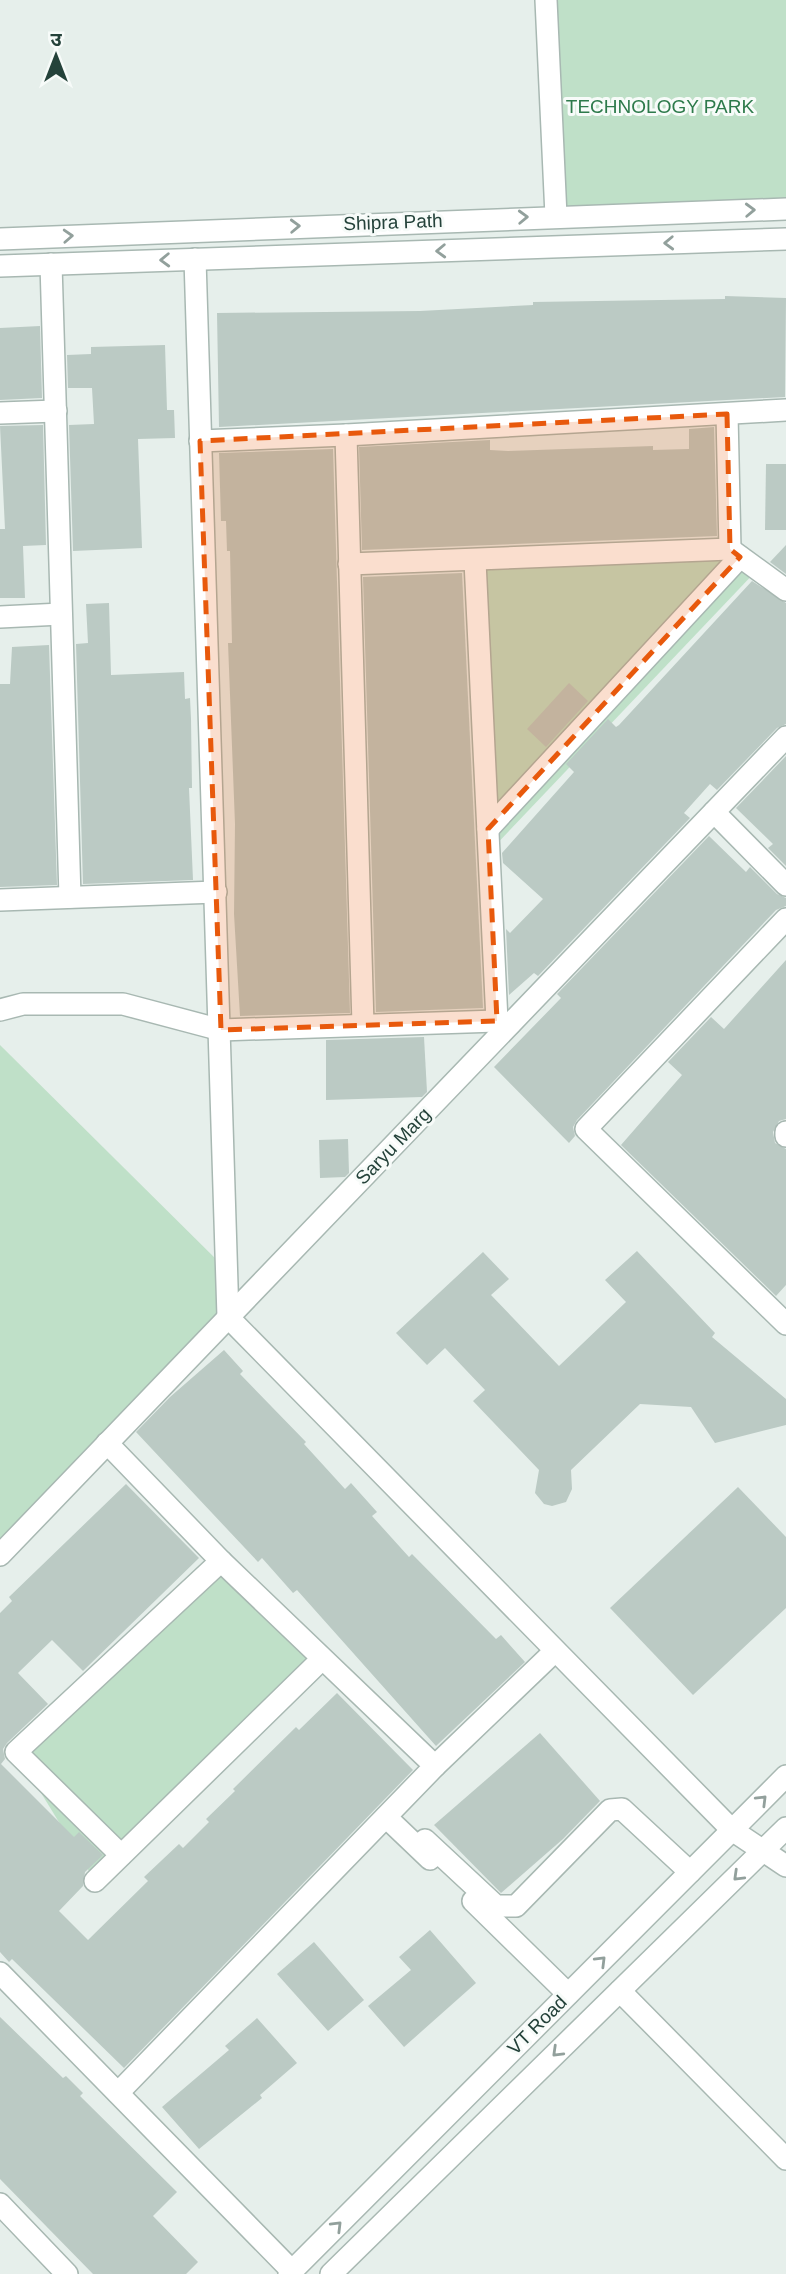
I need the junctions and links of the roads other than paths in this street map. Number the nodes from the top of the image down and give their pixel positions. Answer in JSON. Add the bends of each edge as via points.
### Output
{"nodes":[{"id":1,"x":546,"y":0,"type":"edge"},
{"id":2,"x":786,"y":209,"type":"edge"},
{"id":3,"x":556,"y":216,"type":"junction"},
{"id":4,"x":0,"y":239,"type":"edge"},
{"id":5,"x":786,"y":239,"type":"edge"},
{"id":6,"x":195,"y":259,"type":"junction"},
{"id":7,"x":51,"y":264,"type":"junction"},
{"id":8,"x":0,"y":266,"type":"edge"},
{"id":9,"x":786,"y":410,"type":"edge"},
{"id":10,"x":56,"y":411,"type":"junction"},
{"id":11,"x":0,"y":413,"type":"edge"},
{"id":12,"x":727,"y":414,"type":"junction"},
{"id":13,"x":346,"y":435,"type":"junction"},
{"id":14,"x":200,"y":441,"type":"junction"},
{"id":15,"x":735,"y":553,"type":"junction"},
{"id":16,"x":475,"y":561,"type":"junction"},
{"id":17,"x":349,"y":564,"type":"junction"},
{"id":18,"x":786,"y":590,"type":"edge"},
{"id":19,"x":61,"y":614,"type":"junction"},
{"id":20,"x":0,"y":617,"type":"edge"},
{"id":21,"x":786,"y":737,"type":"edge"},
{"id":22,"x":714,"y":812,"type":"junction"},
{"id":23,"x":488,"y":829,"type":"junction"},
{"id":24,"x":786,"y":885,"type":"edge"},
{"id":25,"x":216,"y":892,"type":"junction"},
{"id":26,"x":70,"y":897,"type":"junction"},
{"id":27,"x":0,"y":900,"type":"edge"},
{"id":28,"x":786,"y":919,"type":"edge"},
{"id":29,"x":0,"y":1010,"type":"edge"},
{"id":30,"x":503,"y":1022,"type":"junction"},
{"id":31,"x":363,"y":1025,"type":"junction"},
{"id":32,"x":221,"y":1030,"type":"junction"},
{"id":33,"x":228,"y":1317,"type":"junction"},
{"id":34,"x":786,"y":1324,"type":"edge"},
{"id":35,"x":107,"y":1443,"type":"junction"},
{"id":36,"x":0,"y":1555,"type":"edge"},
{"id":37,"x":221,"y":1561,"type":"junction"},
{"id":38,"x":555,"y":1651,"type":"junction"},
{"id":39,"x":322,"y":1659,"type":"junction"},
{"id":40,"x":435,"y":1766,"type":"junction"},
{"id":41,"x":786,"y":1776,"type":"edge"},
{"id":42,"x":386,"y":1817,"type":"junction"},
{"id":43,"x":786,"y":1828,"type":"edge"},
{"id":44,"x":732,"y":1830,"type":"junction"},
{"id":45,"x":425,"y":1840,"type":"dead end"},
{"id":46,"x":764,"y":1851,"type":"junction"},
{"id":47,"x":121,"y":1855,"type":"junction"},
{"id":48,"x":786,"y":1866,"type":"edge"},
{"id":49,"x":690,"y":1872,"type":"junction"},
{"id":50,"x":94,"y":1881,"type":"dead end"},
{"id":51,"x":0,"y":1973,"type":"edge"},
{"id":52,"x":620,"y":1991,"type":"junction"},
{"id":53,"x":568,"y":1993,"type":"junction"},
{"id":54,"x":118,"y":2093,"type":"junction"},
{"id":55,"x":786,"y":2159,"type":"edge"},
{"id":56,"x":0,"y":2204,"type":"edge"},
{"id":57,"x":290,"y":2272,"type":"edge"},
{"id":58,"x":68,"y":2274,"type":"edge"},
{"id":59,"x":331,"y":2274,"type":"edge"}],
"edges":[{"from":1,"to":3,"type":"street"},
{"from":3,"to":2,"type":"street","name":"Shipra Path","one_way":true},
{"from":4,"to":3,"type":"street","name":"Shipra Path","one_way":true},
{"from":5,"to":6,"type":"street","name":"Shipra Path","one_way":true},
{"from":6,"to":7,"type":"street","name":"Shipra Path","one_way":true},
{"from":6,"to":14,"type":"street"},
{"from":7,"to":8,"type":"street","name":"Shipra Path"},
{"from":7,"to":10,"type":"street"},
{"from":9,"to":12,"type":"street"},
{"from":10,"to":11,"type":"street"},
{"from":10,"to":19,"type":"street"},
{"from":12,"to":13,"type":"street"},
{"from":12,"to":15,"type":"street"},
{"from":13,"to":14,"type":"street"},
{"from":13,"to":17,"type":"street"},
{"from":14,"to":25,"type":"street"},
{"from":15,"to":16,"type":"street"},
{"from":15,"to":18,"type":"street"},
{"from":15,"to":23,"type":"street"},
{"from":16,"to":17,"type":"street"},
{"from":16,"to":23,"type":"street"},
{"from":17,"to":31,"type":"street"},
{"from":19,"to":20,"type":"street"},
{"from":19,"to":26,"type":"street"},
{"from":21,"to":22,"type":"street","name":"Saryu Marg"},
{"from":22,"to":24,"type":"street"},
{"from":22,"to":30,"type":"street","name":"Saryu Marg"},
{"from":23,"to":30,"type":"street"},
{"from":25,"to":26,"type":"street"},
{"from":25,"to":32,"type":"street"},
{"from":26,"to":27,"type":"street"},
{"from":28,"to":34,"type":"street","via":[[586,1129]]},
{"from":29,"to":32,"type":"street","via":[[23,1004],[123,1004]]},
{"from":30,"to":31,"type":"street"},
{"from":30,"to":33,"type":"street","name":"Saryu Marg"},
{"from":31,"to":32,"type":"street"},
{"from":32,"to":33,"type":"street"},
{"from":33,"to":35,"type":"street","name":"Saryu Marg"},
{"from":33,"to":38,"type":"street"},
{"from":35,"to":36,"type":"street","name":"Saryu Marg"},
{"from":35,"to":37,"type":"street"},
{"from":37,"to":39,"type":"street"},
{"from":37,"to":47,"type":"street","via":[[16,1752]]},
{"from":38,"to":40,"type":"street"},
{"from":38,"to":44,"type":"street"},
{"from":39,"to":40,"type":"street"},
{"from":39,"to":47,"type":"street"},
{"from":40,"to":42,"type":"street"},
{"from":44,"to":41,"type":"street","name":"VT Road","one_way":true},
{"from":42,"to":53,"type":"street"},
{"from":42,"to":54,"type":"street"},
{"from":43,"to":46,"type":"street","name":"VT Road"},
{"from":44,"to":46,"type":"street"},
{"from":44,"to":49,"type":"street","name":"VT Road"},
{"from":45,"to":49,"type":"street","via":[[496,1906],[516,1906],[610,1810],[622,1809]]},
{"from":46,"to":48,"type":"street"},
{"from":46,"to":52,"type":"street","name":"VT Road","one_way":true},
{"from":47,"to":50,"type":"street"},
{"from":53,"to":49,"type":"street","name":"VT Road","one_way":true},
{"from":51,"to":54,"type":"street"},
{"from":52,"to":55,"type":"street"},
{"from":52,"to":59,"type":"street","name":"VT Road","one_way":true},
{"from":57,"to":53,"type":"street","name":"VT Road","one_way":true},
{"from":54,"to":57,"type":"street"},
{"from":56,"to":58,"type":"street"}]}
